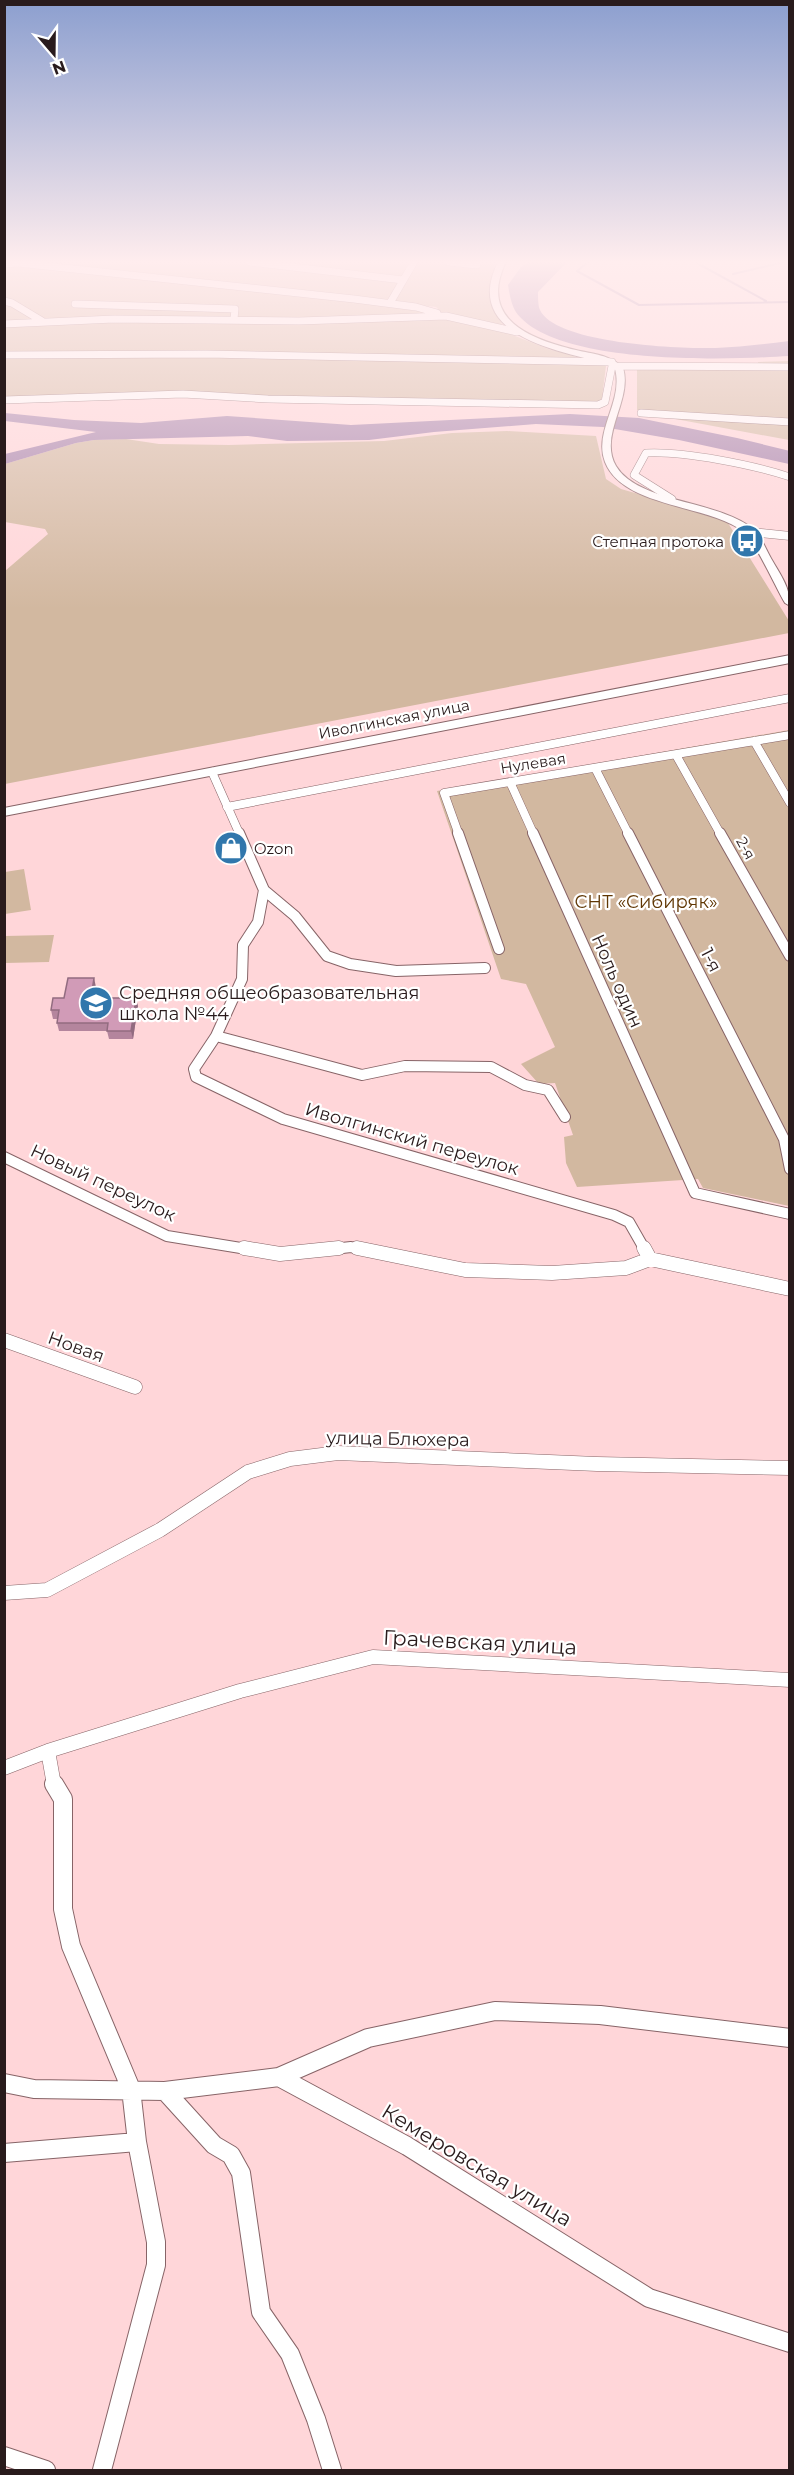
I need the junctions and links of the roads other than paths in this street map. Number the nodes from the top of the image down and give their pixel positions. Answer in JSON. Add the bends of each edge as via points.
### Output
{"nodes":[{"id":1,"x":610,"y":378,"type":"edge"},
{"id":2,"x":622,"y":378,"type":"edge"},
{"id":3,"x":4,"y":400,"type":"edge"},
{"id":4,"x":640,"y":413,"type":"dead end"},
{"id":5,"x":789,"y":422,"type":"edge"},
{"id":6,"x":789,"y":477,"type":"edge"},
{"id":7,"x":672,"y":499,"type":"junction"},
{"id":8,"x":751,"y":531,"type":"junction"},
{"id":9,"x":789,"y":536,"type":"edge"},
{"id":10,"x":785,"y":589,"type":"edge"},
{"id":11,"x":789,"y":603,"type":"edge"},
{"id":12,"x":789,"y":654,"type":"edge"},
{"id":13,"x":789,"y":659,"type":"edge"},
{"id":14,"x":789,"y":698,"type":"edge"},
{"id":15,"x":789,"y":735,"type":"edge"},
{"id":16,"x":754,"y":741,"type":"junction"},
{"id":17,"x":676,"y":755,"type":"junction"},
{"id":18,"x":595,"y":768,"type":"junction"},
{"id":19,"x":212,"y":772,"type":"junction"},
{"id":20,"x":510,"y":782,"type":"junction"},
{"id":21,"x":789,"y":803,"type":"edge"},
{"id":22,"x":4,"y":805,"type":"edge"},
{"id":23,"x":227,"y":807,"type":"junction"},
{"id":24,"x":4,"y":812,"type":"edge"},
{"id":25,"x":264,"y":890,"type":"junction"},
{"id":26,"x":499,"y":949,"type":"dead end"},
{"id":27,"x":789,"y":956,"type":"edge"},
{"id":28,"x":485,"y":968,"type":"dead end"},
{"id":29,"x":216,"y":1036,"type":"junction"},
{"id":30,"x":565,"y":1117,"type":"dead end"},
{"id":31,"x":4,"y":1157,"type":"edge"},
{"id":32,"x":789,"y":1169,"type":"edge"},
{"id":33,"x":789,"y":1214,"type":"edge"},
{"id":34,"x":650,"y":1259,"type":"junction"},
{"id":35,"x":789,"y":1289,"type":"edge"},
{"id":36,"x":4,"y":1340,"type":"edge"},
{"id":37,"x":135,"y":1387,"type":"dead end"},
{"id":38,"x":789,"y":1468,"type":"edge"},
{"id":39,"x":4,"y":1593,"type":"edge"},
{"id":40,"x":789,"y":1680,"type":"edge"},
{"id":41,"x":48,"y":1751,"type":"junction"},
{"id":42,"x":4,"y":1768,"type":"edge"},
{"id":43,"x":789,"y":2038,"type":"edge"},
{"id":44,"x":279,"y":2077,"type":"junction"},
{"id":45,"x":4,"y":2083,"type":"edge"},
{"id":46,"x":131,"y":2090,"type":"junction"},
{"id":47,"x":165,"y":2091,"type":"junction"},
{"id":48,"x":137,"y":2142,"type":"junction"},
{"id":49,"x":4,"y":2153,"type":"edge"},
{"id":50,"x":789,"y":2343,"type":"edge"},
{"id":51,"x":4,"y":2456,"type":"edge"},
{"id":52,"x":46,"y":2470,"type":"edge"},
{"id":53,"x":102,"y":2470,"type":"edge"},
{"id":54,"x":332,"y":2470,"type":"edge"}],
"edges":[{"from":1,"to":3,"type":"street","via":[[605,402],[598,405],[183,394]]},
{"from":2,"to":7,"type":"street","via":[[606,449],[613,468],[635,487]]},
{"from":4,"to":5,"type":"street"},
{"from":6,"to":7,"type":"street","via":[[665,452],[646,453],[634,475]]},
{"from":7,"to":8,"type":"street","via":[[733,520]]},
{"from":8,"to":9,"type":"street"},
{"from":8,"to":10,"type":"street"},
{"from":10,"to":11,"type":"street"},
{"from":12,"to":22,"type":"main road","name":"Иволгинская улица"},
{"from":13,"to":19,"type":"main road","name":"Иволгинская улица"},
{"from":14,"to":23,"type":"street"},
{"from":15,"to":16,"type":"street","name":"Нулевая"},
{"from":16,"to":17,"type":"street","name":"Нулевая"},
{"from":16,"to":21,"type":"street"},
{"from":17,"to":18,"type":"street","name":"Нулевая"},
{"from":17,"to":27,"type":"street","name":"2-я"},
{"from":18,"to":20,"type":"street","name":"Нулевая"},
{"from":18,"to":32,"type":"street","name":"1-я","via":[[784,1139]]},
{"from":19,"to":23,"type":"street"},
{"from":19,"to":24,"type":"main road","name":"Иволгинская улица"},
{"from":20,"to":26,"type":"street","name":"Нулевая","via":[[444,793]]},
{"from":20,"to":33,"type":"street","name":"Ноль один","via":[[695,1192]]},
{"from":23,"to":25,"type":"street"},
{"from":25,"to":28,"type":"street","via":[[295,916],[327,956],[396,972]]},
{"from":25,"to":29,"type":"street","name":"Иволгинский переулок","via":[[258,922],[243,945],[242,979]]},
{"from":29,"to":30,"type":"street","via":[[362,1075],[405,1066],[491,1067],[525,1085],[548,1090]]},
{"from":29,"to":34,"type":"street","name":"Иволгинский переулок","via":[[195,1069],[196,1077],[203,1082],[283,1119],[614,1215],[629,1222]]},
{"from":31,"to":34,"type":"street","name":"Новый переулок","via":[[167,1236],[280,1254],[351,1247],[465,1270],[552,1273],[626,1268]]},
{"from":34,"to":35,"type":"street"},
{"from":36,"to":37,"type":"street","name":"Новая"},
{"from":38,"to":39,"type":"street","name":"улица Блюхера","via":[[338,1453],[290,1459],[248,1472],[160,1530],[82,1574],[47,1590]]},
{"from":40,"to":41,"type":"street","name":"Грачевская улица","via":[[373,1657],[240,1691]]},
{"from":41,"to":42,"type":"street","name":"Грачевская улица"},
{"from":41,"to":46,"type":"street","via":[[55,1788],[63,1798],[63,1909],[71,1946]]},
{"from":43,"to":44,"type":"street","via":[[600,2015],[495,2011],[368,2038]]},
{"from":44,"to":47,"type":"street"},
{"from":44,"to":50,"type":"street","name":"Кемеровская улица","via":[[407,2146],[649,2298]]},
{"from":45,"to":46,"type":"street","via":[[33,2089]]},
{"from":46,"to":47,"type":"street"},
{"from":46,"to":48,"type":"street"},
{"from":47,"to":54,"type":"street","via":[[214,2145],[231,2155],[241,2173],[261,2312],[290,2354]]},
{"from":48,"to":49,"type":"street"},
{"from":48,"to":53,"type":"street","via":[[156,2242],[156,2265]]},
{"from":51,"to":52,"type":"street"}]}
